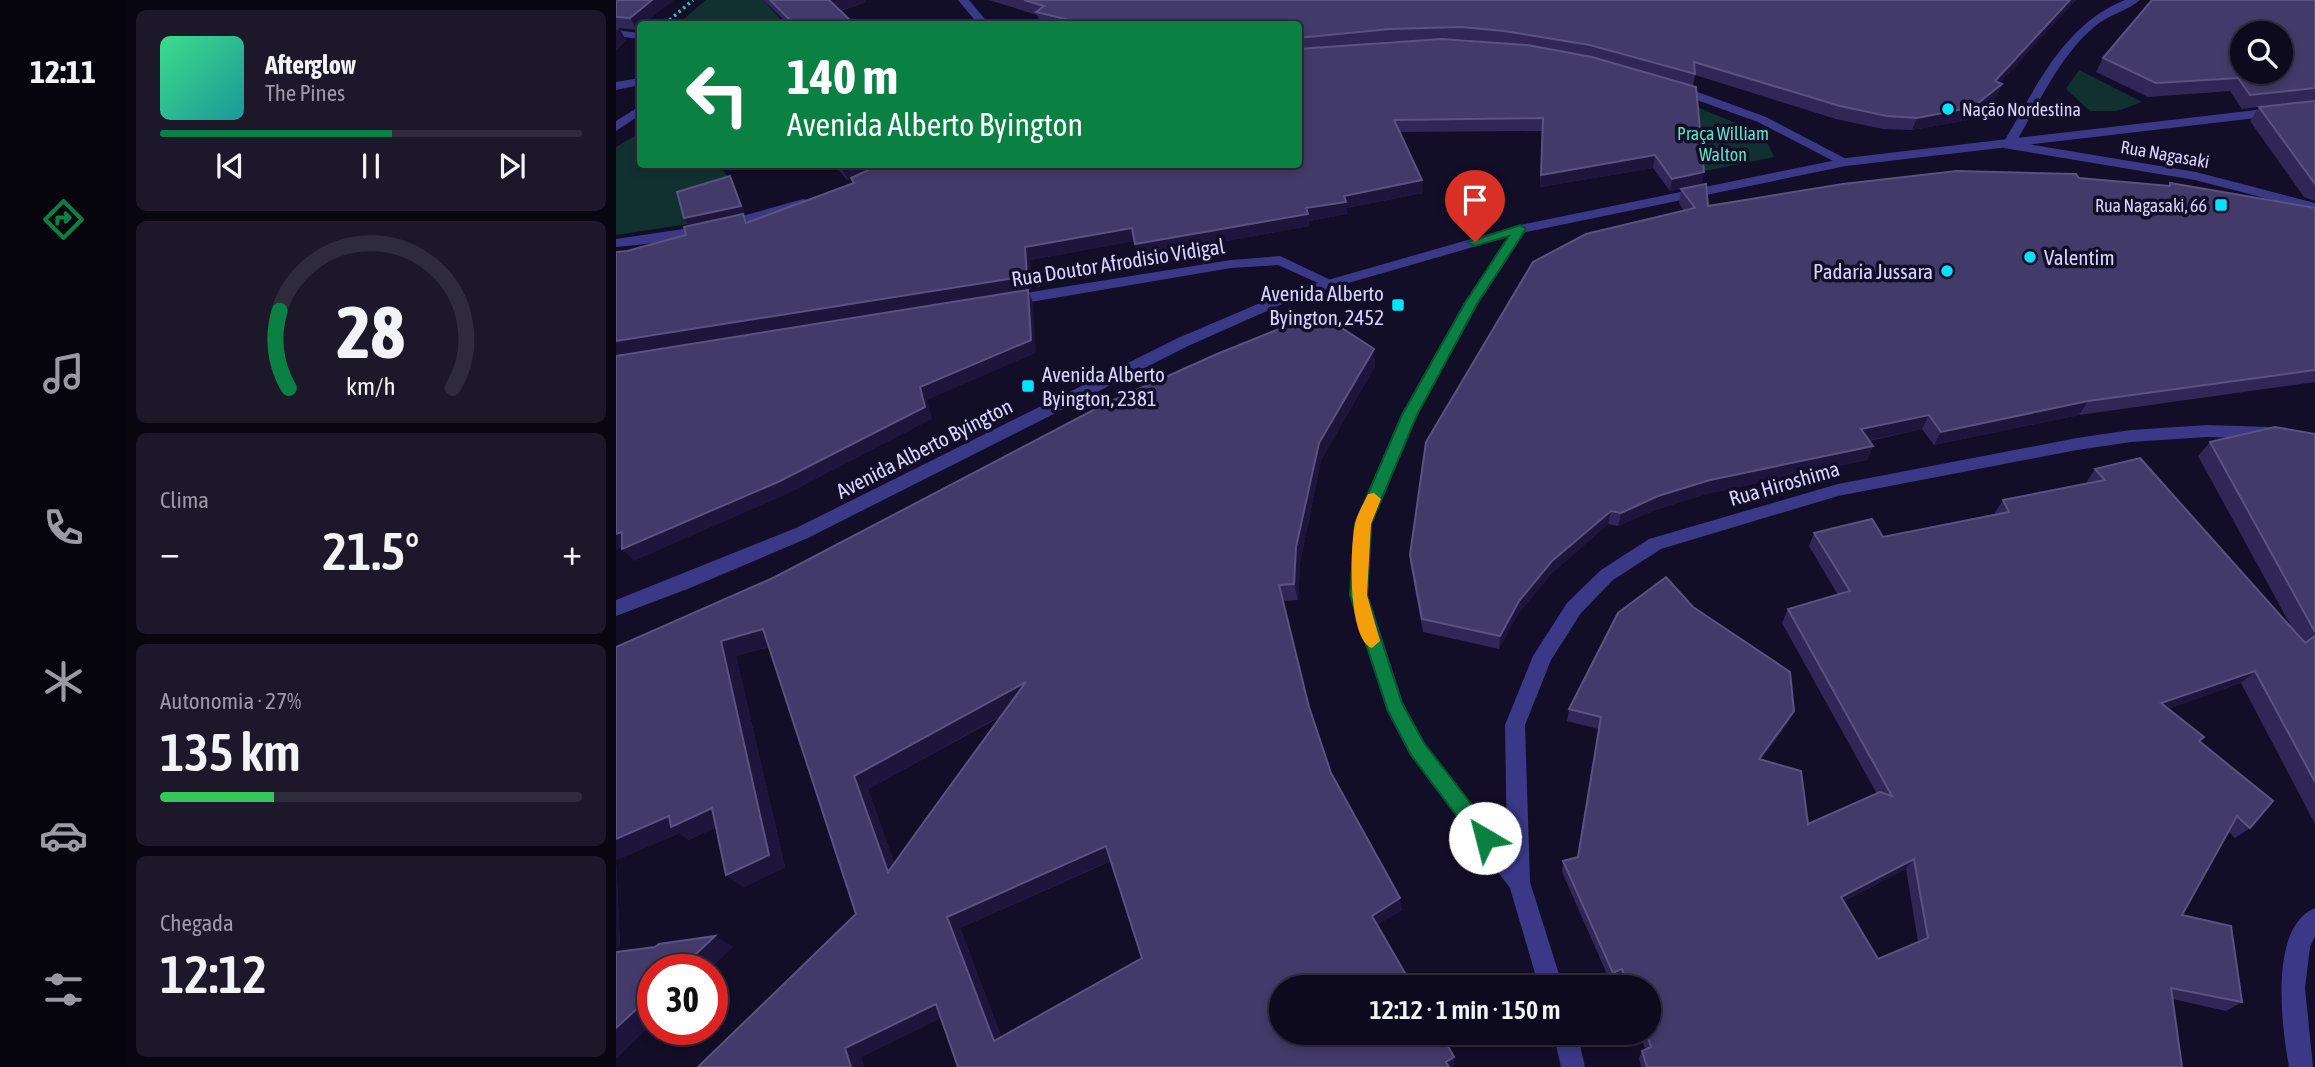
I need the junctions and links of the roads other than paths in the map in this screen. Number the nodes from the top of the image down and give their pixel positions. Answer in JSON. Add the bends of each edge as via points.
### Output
{"nodes":[{"id":1,"x":963,"y":0,"type":"edge"},
{"id":2,"x":2135,"y":0,"type":"edge"},
{"id":3,"x":981,"y":21,"type":"edge"},
{"id":4,"x":616,"y":33,"type":"edge"},
{"id":5,"x":637,"y":36,"type":"edge"},
{"id":6,"x":637,"y":82,"type":"edge"},
{"id":7,"x":1666,"y":85,"type":"edge"},
{"id":8,"x":616,"y":86,"type":"edge"},
{"id":9,"x":2315,"y":107,"type":"edge"},
{"id":10,"x":637,"y":112,"type":"edge"},
{"id":11,"x":616,"y":127,"type":"edge"},
{"id":12,"x":2008,"y":145,"type":"junction"},
{"id":13,"x":1846,"y":162,"type":"junction"},
{"id":14,"x":814,"y":200,"type":"edge"},
{"id":15,"x":2315,"y":207,"type":"edge"},
{"id":16,"x":1520,"y":229,"type":"junction"},
{"id":17,"x":616,"y":243,"type":"edge"},
{"id":18,"x":1332,"y":284,"type":"junction"},
{"id":19,"x":995,"y":303,"type":"edge"},
{"id":20,"x":2315,"y":441,"type":"edge"},
{"id":21,"x":616,"y":608,"type":"edge"},
{"id":22,"x":1519,"y":882,"type":"junction"},
{"id":23,"x":2315,"y":919,"type":"edge"},
{"id":24,"x":1547,"y":975,"type":"edge"},
{"id":25,"x":1568,"y":1045,"type":"edge"},
{"id":26,"x":2299,"y":1056,"type":"edge"},
{"id":27,"x":1573,"y":1067,"type":"edge"},
{"id":28,"x":2307,"y":1067,"type":"edge"}],
"edges":[{"from":1,"to":3,"type":"street"},
{"from":2,"to":12,"type":"street","via":[[2105,13],[2078,36]]},
{"from":4,"to":5,"type":"street"},
{"from":6,"to":8,"type":"street"},
{"from":7,"to":13,"type":"street","via":[[1744,110],[1795,132]]},
{"from":9,"to":12,"type":"street","name":"Avenida Alberto Byington"},
{"from":10,"to":11,"type":"street"},
{"from":12,"to":13,"type":"street","name":"Avenida Alberto Byington"},
{"from":12,"to":15,"type":"street","name":"Rua Nagasaki","via":[[2196,176]]},
{"from":13,"to":16,"type":"street","name":"Avenida Alberto Byington"},
{"from":14,"to":17,"type":"street","via":[[756,218]]},
{"from":16,"to":18,"type":"street","name":"Avenida Alberto Byington"},
{"from":16,"to":22,"type":"street","via":[[1471,303],[1409,415],[1363,524],[1359,595],[1394,705],[1417,749]]},
{"from":18,"to":19,"type":"street","name":"Rua Doutor Afrodisio Vidigal","via":[[1280,260]]},
{"from":18,"to":21,"type":"street","name":"Avenida Alberto Byington","via":[[1291,295],[1183,342],[802,533]]},
{"from":20,"to":22,"type":"street","name":"Rua Hiroshima","via":[[2269,433],[2207,431],[2077,444],[1838,490],[1655,544],[1574,608],[1542,656],[1515,725]]},
{"from":22,"to":24,"type":"street"},
{"from":23,"to":26,"type":"street","via":[[2305,927],[2294,962]]},
{"from":25,"to":27,"type":"street"},
{"from":26,"to":28,"type":"street"}]}
